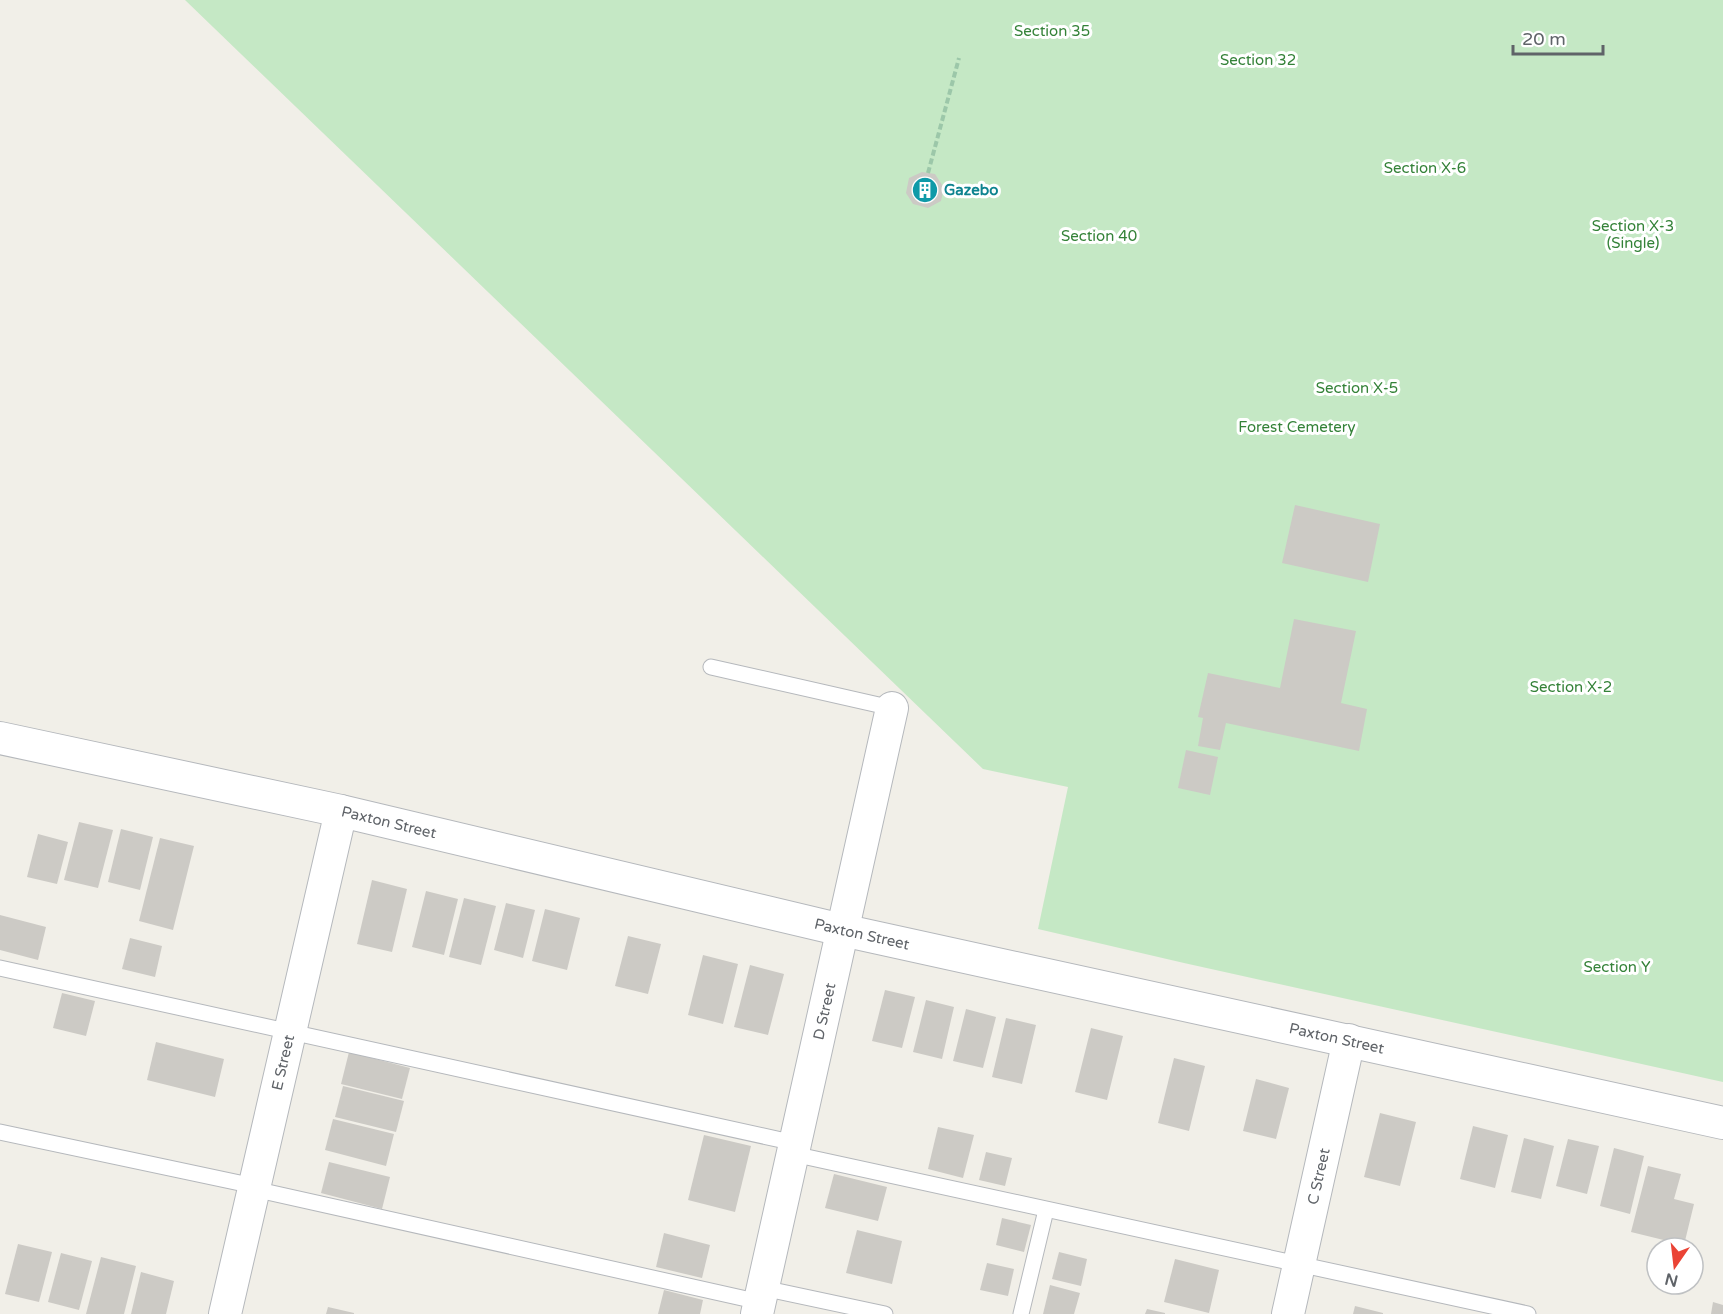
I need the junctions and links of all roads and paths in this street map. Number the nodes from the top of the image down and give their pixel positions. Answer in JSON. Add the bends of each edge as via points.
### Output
{"nodes":[{"id":1,"x":959,"y":57,"type":"dead end"},
{"id":2,"x":928,"y":173,"type":"dead end"},
{"id":3,"x":711,"y":667,"type":"dead end"},
{"id":4,"x":892,"y":708,"type":"joint"},
{"id":5,"x":0,"y":738,"type":"edge"},
{"id":6,"x":341,"y":811,"type":"junction"},
{"id":7,"x":842,"y":930,"type":"junction"},
{"id":8,"x":0,"y":968,"type":"edge"},
{"id":9,"x":290,"y":1032,"type":"junction"},
{"id":10,"x":1349,"y":1040,"type":"junction"},
{"id":11,"x":1723,"y":1123,"type":"edge"},
{"id":12,"x":0,"y":1132,"type":"edge"},
{"id":13,"x":794,"y":1148,"type":"junction"},
{"id":14,"x":254,"y":1188,"type":"junction"},
{"id":15,"x":1046,"y":1210,"type":"junction"},
{"id":16,"x":1299,"y":1265,"type":"junction"},
{"id":17,"x":760,"y":1301,"type":"edge"},
{"id":18,"x":225,"y":1314,"type":"edge"},
{"id":19,"x":885,"y":1314,"type":"edge"},
{"id":20,"x":1022,"y":1314,"type":"edge"},
{"id":21,"x":1288,"y":1314,"type":"edge"},
{"id":22,"x":1528,"y":1314,"type":"edge"}],
"edges":[{"from":1,"to":2,"type":"path"},
{"from":3,"to":4,"type":"lane"},
{"from":4,"to":7,"type":"street","name":"D Street"},
{"from":5,"to":6,"type":"street","name":"Paxton Street"},
{"from":6,"to":7,"type":"street","name":"Paxton Street"},
{"from":6,"to":9,"type":"street","name":"E Street"},
{"from":7,"to":10,"type":"street","name":"Paxton Street"},
{"from":7,"to":13,"type":"street","name":"D Street"},
{"from":8,"to":9,"type":"lane"},
{"from":9,"to":13,"type":"lane"},
{"from":9,"to":14,"type":"street","name":"E Street"},
{"from":10,"to":11,"type":"street","name":"Paxton Street"},
{"from":10,"to":16,"type":"street","name":"C Street"},
{"from":12,"to":14,"type":"lane"},
{"from":13,"to":15,"type":"lane"},
{"from":13,"to":17,"type":"street","name":"D Street"},
{"from":14,"to":17,"type":"lane"},
{"from":14,"to":18,"type":"street","name":"E Street"},
{"from":15,"to":16,"type":"lane"},
{"from":15,"to":20,"type":"lane"},
{"from":16,"to":21,"type":"street","name":"C Street"},
{"from":16,"to":22,"type":"lane"},
{"from":17,"to":19,"type":"lane"}]}
